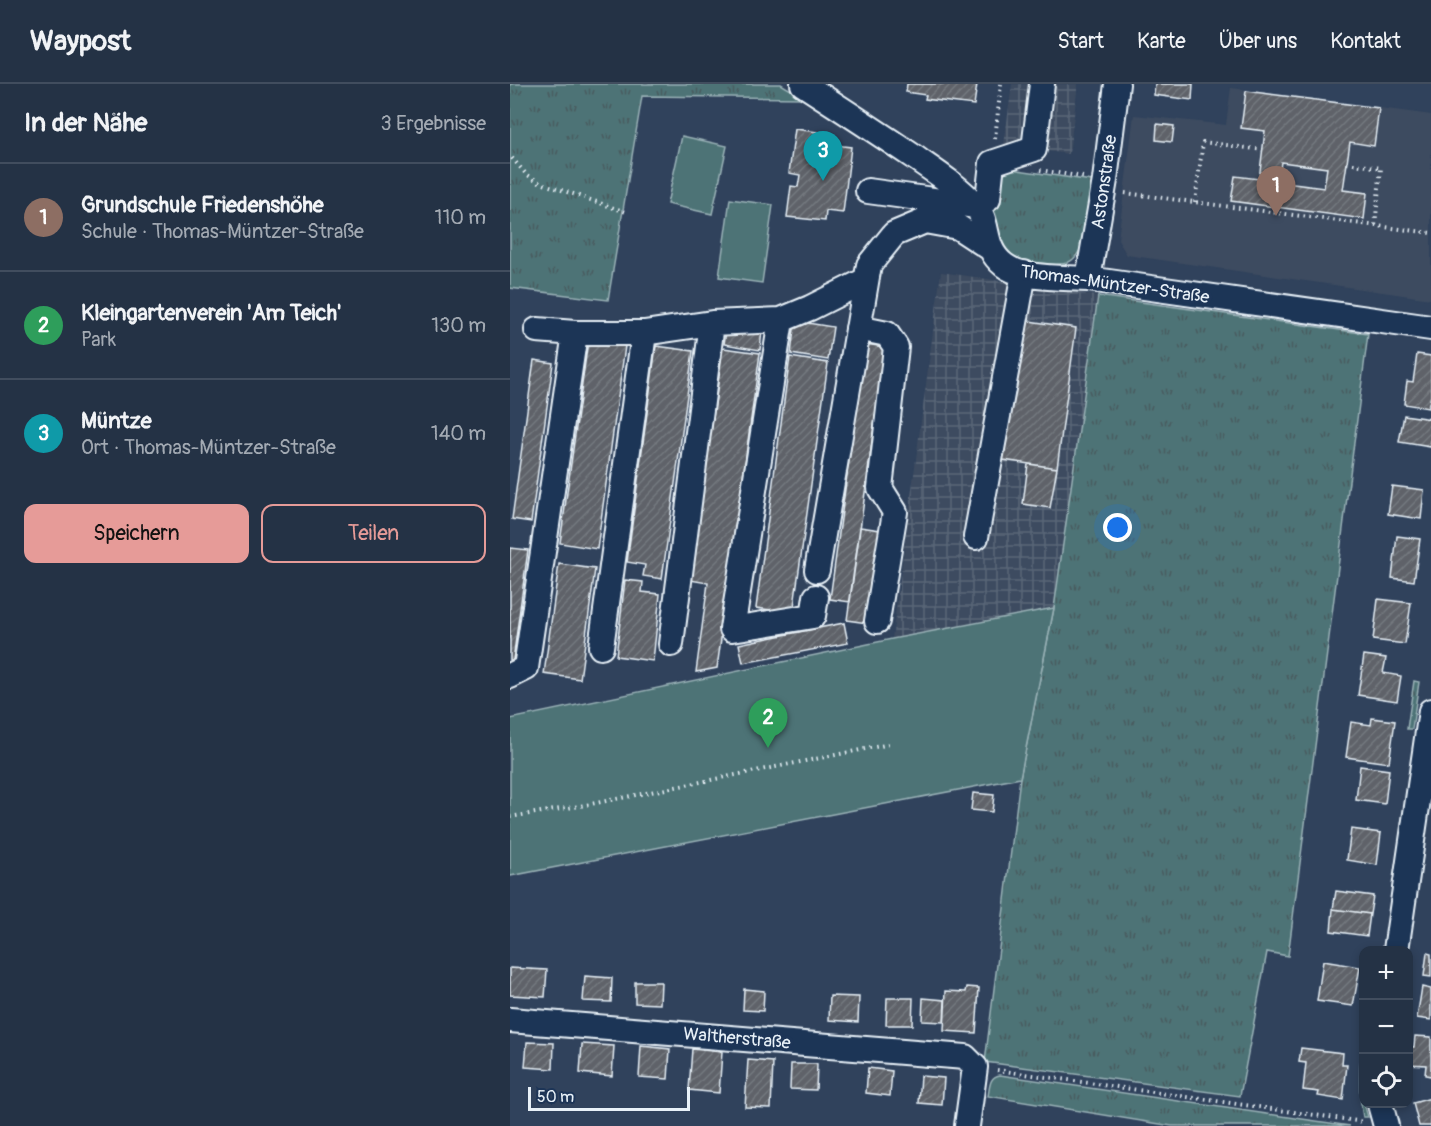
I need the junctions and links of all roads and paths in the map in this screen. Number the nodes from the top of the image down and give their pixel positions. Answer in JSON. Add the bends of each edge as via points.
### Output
{"nodes":[{"id":1,"x":803,"y":84,"type":"edge"},
{"id":2,"x":1001,"y":84,"type":"edge"},
{"id":3,"x":1042,"y":84,"type":"edge"},
{"id":4,"x":1117,"y":84,"type":"edge"},
{"id":5,"x":1263,"y":150,"type":"dead end"},
{"id":6,"x":511,"y":157,"type":"edge"},
{"id":7,"x":992,"y":163,"type":"junction"},
{"id":8,"x":1347,"y":163,"type":"dead end"},
{"id":9,"x":1037,"y":170,"type":"dead end"},
{"id":10,"x":1114,"y":186,"type":"junction"},
{"id":11,"x":868,"y":191,"type":"dead end"},
{"id":12,"x":1195,"y":202,"type":"junction"},
{"id":13,"x":976,"y":206,"type":"junction"},
{"id":14,"x":626,"y":212,"type":"dead end"},
{"id":15,"x":1375,"y":226,"type":"junction"},
{"id":16,"x":1431,"y":233,"type":"edge"},
{"id":17,"x":990,"y":248,"type":"junction"},
{"id":18,"x":1024,"y":273,"type":"junction"},
{"id":19,"x":1088,"y":279,"type":"junction"},
{"id":20,"x":866,"y":280,"type":"junction"},
{"id":21,"x":781,"y":320,"type":"junction"},
{"id":22,"x":712,"y":323,"type":"junction"},
{"id":23,"x":858,"y":328,"type":"junction"},
{"id":24,"x":1431,"y":328,"type":"edge"},
{"id":25,"x":537,"y":330,"type":"dead end"},
{"id":26,"x":575,"y":333,"type":"junction"},
{"id":27,"x":644,"y":333,"type":"junction"},
{"id":28,"x":976,"y":537,"type":"dead end"},
{"id":29,"x":817,"y":570,"type":"dead end"},
{"id":30,"x":816,"y":597,"type":"dead end"},
{"id":31,"x":877,"y":621,"type":"dead end"},
{"id":32,"x":671,"y":644,"type":"dead end"},
{"id":33,"x":601,"y":647,"type":"dead end"},
{"id":34,"x":510,"y":676,"type":"edge"},
{"id":35,"x":1431,"y":711,"type":"edge"},
{"id":36,"x":890,"y":744,"type":"dead end"},
{"id":37,"x":510,"y":817,"type":"edge"},
{"id":38,"x":1397,"y":946,"type":"edge"},
{"id":39,"x":510,"y":1020,"type":"edge"},
{"id":40,"x":970,"y":1062,"type":"junction"},
{"id":41,"x":1384,"y":1118,"type":"edge"},
{"id":42,"x":967,"y":1126,"type":"edge"}],
"edges":[{"from":1,"to":13,"type":"street","via":[[930,168]]},
{"from":2,"to":7,"type":"path"},
{"from":3,"to":7,"type":"street","via":[[1034,149]]},
{"from":4,"to":10,"type":"street","name":"Astonstraße"},
{"from":5,"to":12,"type":"path","via":[[1203,142]]},
{"from":6,"to":14,"type":"path","via":[[526,174],[541,183]]},
{"from":7,"to":13,"type":"street","via":[[988,199]]},
{"from":8,"to":15,"type":"path","via":[[1381,168]]},
{"from":9,"to":10,"type":"path"},
{"from":10,"to":12,"type":"path"},
{"from":10,"to":19,"type":"street","name":"Astonstraße"},
{"from":11,"to":13,"type":"street"},
{"from":12,"to":15,"type":"path"},
{"from":13,"to":17,"type":"street"},
{"from":15,"to":16,"type":"path"},
{"from":17,"to":18,"type":"street","name":"Thomas-Müntzer-Straße","via":[[1004,266]]},
{"from":17,"to":20,"type":"street","name":"Thomas-Müntzer-Straße","via":[[958,227],[925,221],[894,234],[869,265]]},
{"from":18,"to":19,"type":"street","name":"Thomas-Müntzer-Straße"},
{"from":18,"to":28,"type":"street"},
{"from":19,"to":24,"type":"street","name":"Thomas-Müntzer-Straße"},
{"from":20,"to":21,"type":"street"},
{"from":20,"to":23,"type":"street","name":"Thomas-Müntzer-Straße"},
{"from":21,"to":22,"type":"street"},
{"from":21,"to":30,"type":"street","via":[[732,629],[813,616]]},
{"from":22,"to":27,"type":"street"},
{"from":22,"to":32,"type":"street"},
{"from":23,"to":29,"type":"street","name":"Thomas-Müntzer-Straße"},
{"from":23,"to":31,"type":"street","via":[[887,334],[896,347],[880,488],[895,512]]},
{"from":25,"to":26,"type":"street"},
{"from":26,"to":27,"type":"street"},
{"from":26,"to":34,"type":"street","via":[[526,668]]},
{"from":27,"to":33,"type":"street"},
{"from":35,"to":38,"type":"street"},
{"from":36,"to":37,"type":"path"},
{"from":39,"to":40,"type":"street","name":"Waltherstraße"},
{"from":40,"to":41,"type":"path"},
{"from":40,"to":42,"type":"street"}]}
